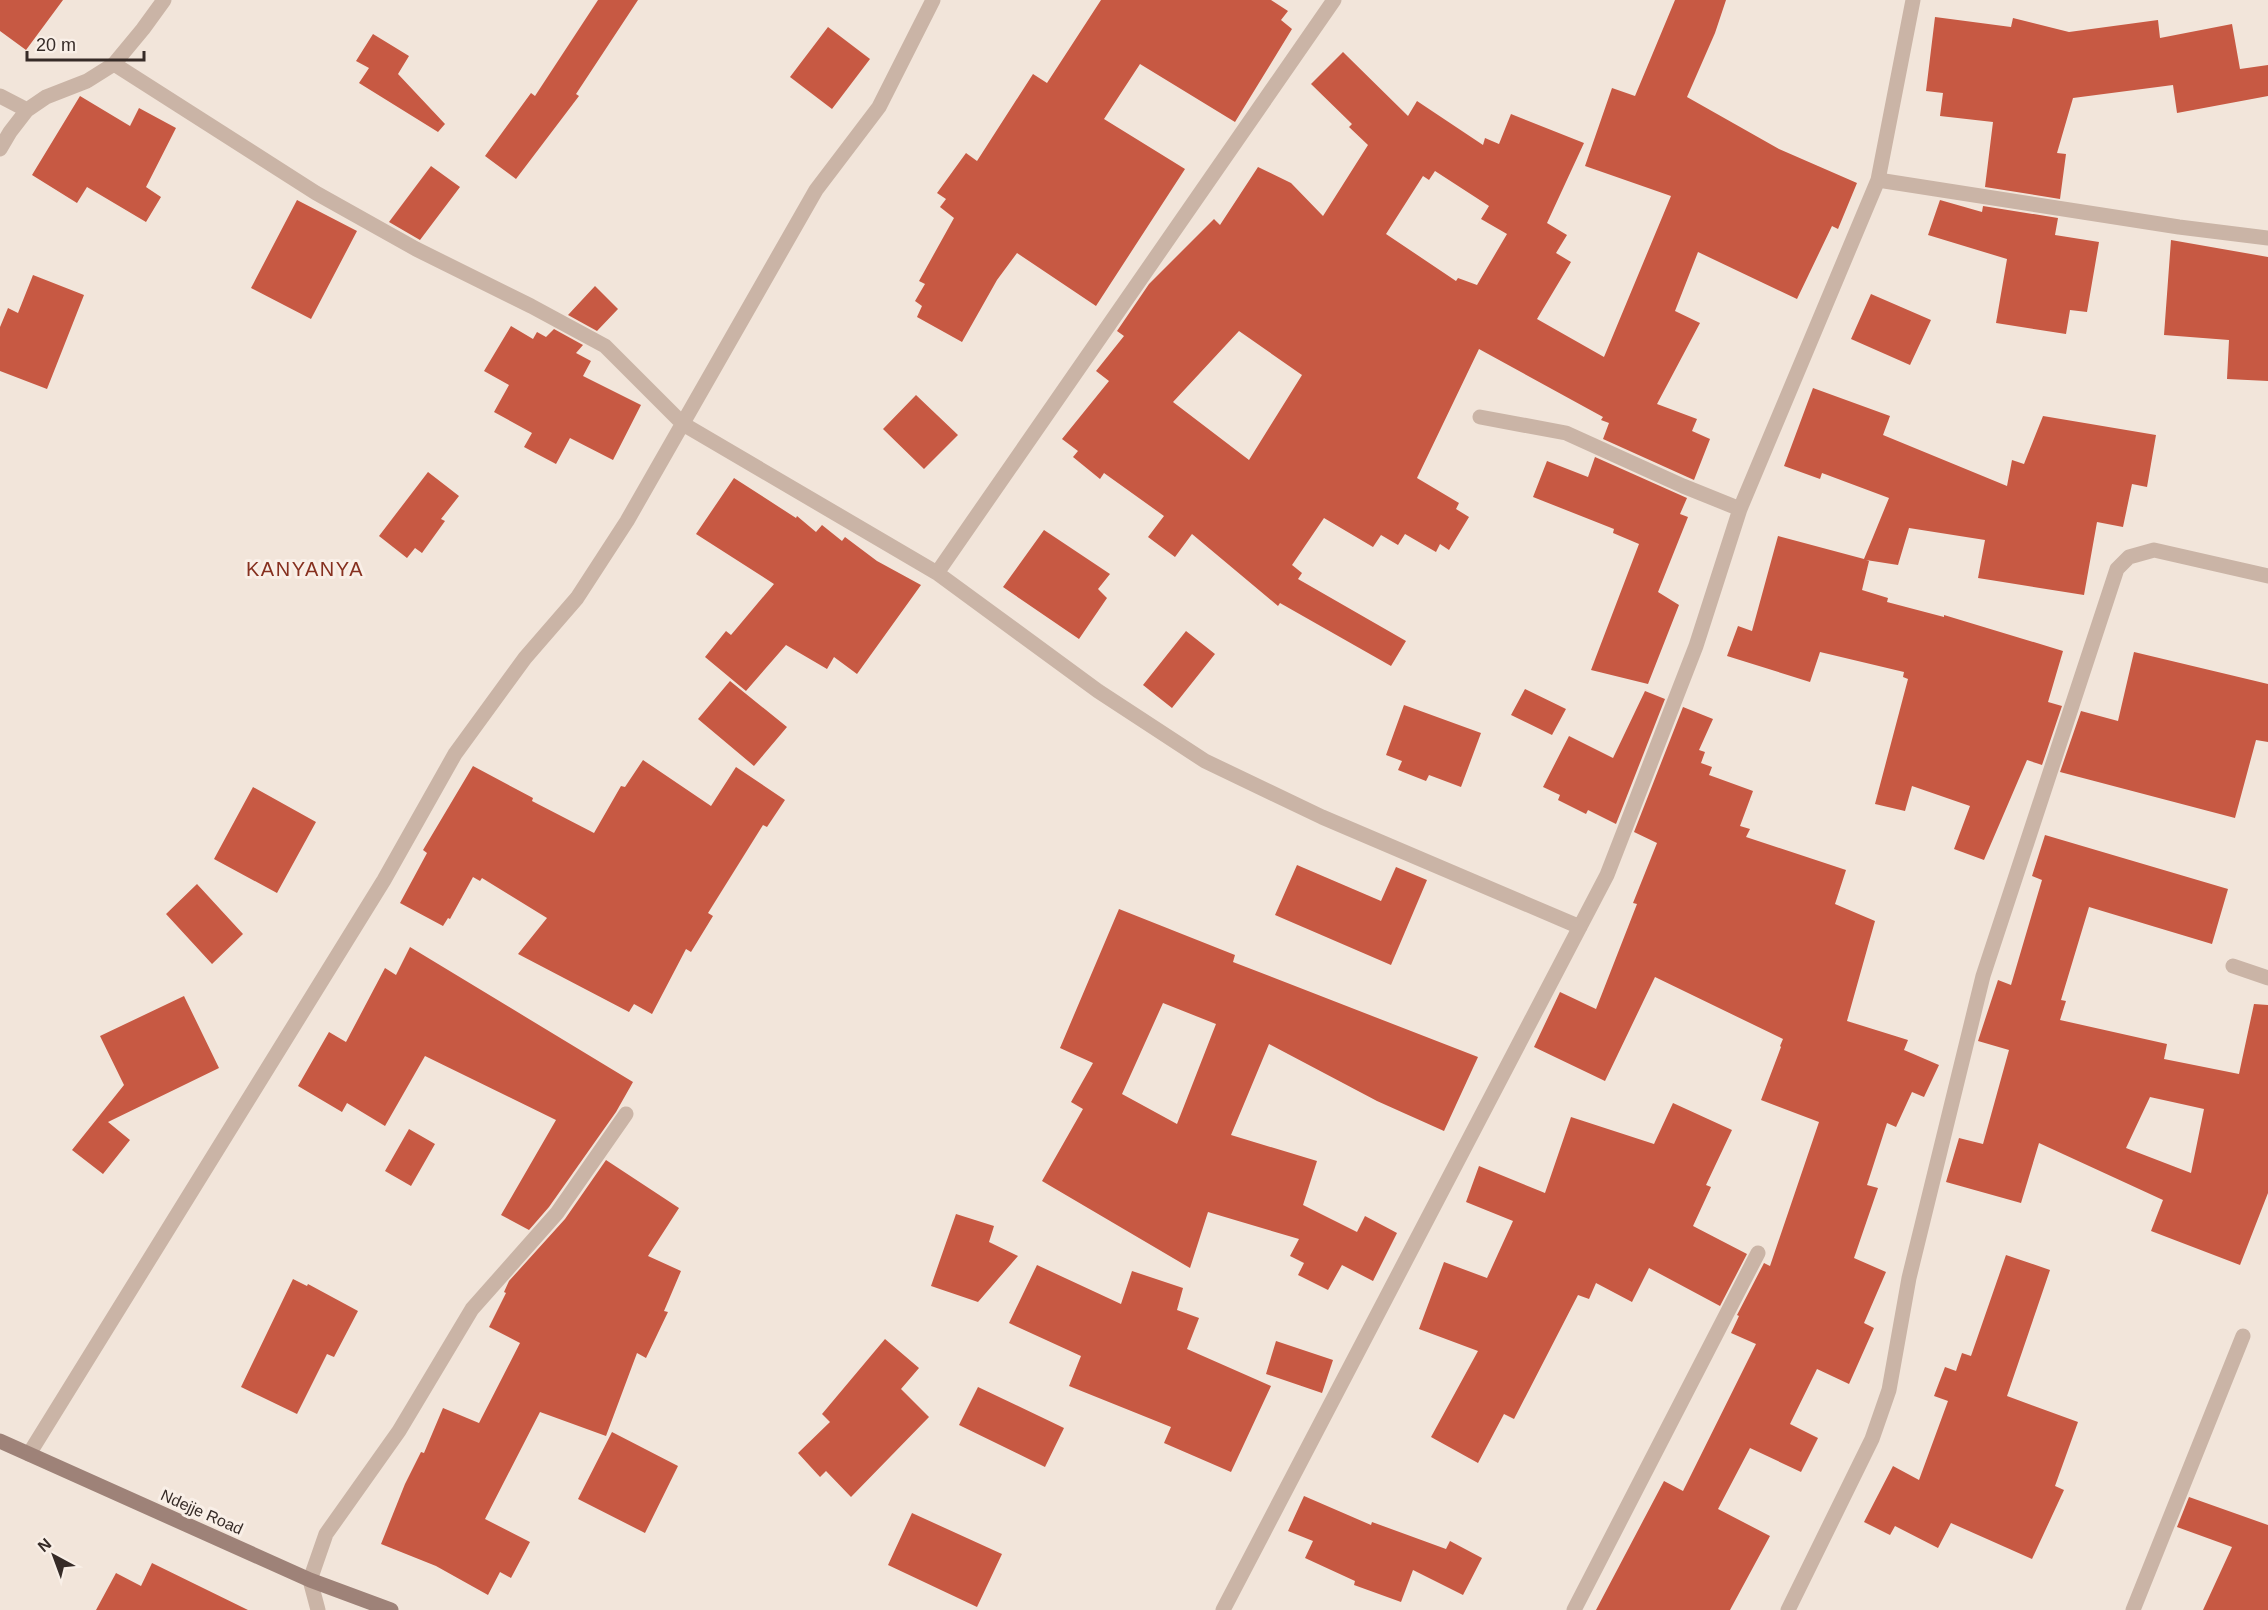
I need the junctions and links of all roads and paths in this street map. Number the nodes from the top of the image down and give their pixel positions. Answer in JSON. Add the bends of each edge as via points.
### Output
{"nodes":[{"id":1,"x":164,"y":0,"type":"edge"},
{"id":2,"x":933,"y":0,"type":"edge"},
{"id":3,"x":1334,"y":0,"type":"edge"},
{"id":4,"x":1913,"y":0,"type":"edge"},
{"id":5,"x":114,"y":64,"type":"junction"},
{"id":6,"x":0,"y":96,"type":"edge"},
{"id":7,"x":27,"y":110,"type":"junction"},
{"id":8,"x":0,"y":150,"type":"edge"},
{"id":9,"x":1878,"y":180,"type":"junction"},
{"id":10,"x":2268,"y":238,"type":"edge"},
{"id":11,"x":1479,"y":417,"type":"dead end"},
{"id":12,"x":683,"y":424,"type":"junction"},
{"id":13,"x":1740,"y":509,"type":"junction"},
{"id":14,"x":937,"y":573,"type":"junction"},
{"id":15,"x":2268,"y":576,"type":"edge"},
{"id":16,"x":1580,"y":927,"type":"junction"},
{"id":17,"x":2233,"y":966,"type":"dead end"},
{"id":18,"x":2268,"y":978,"type":"edge"},
{"id":19,"x":626,"y":1114,"type":"dead end"},
{"id":20,"x":1758,"y":1253,"type":"dead end"},
{"id":21,"x":2243,"y":1336,"type":"dead end"},
{"id":22,"x":0,"y":1441,"type":"edge"},
{"id":23,"x":28,"y":1454,"type":"junction"},
{"id":24,"x":310,"y":1580,"type":"junction"},
{"id":25,"x":318,"y":1610,"type":"edge"},
{"id":26,"x":391,"y":1610,"type":"edge"},
{"id":27,"x":1223,"y":1610,"type":"edge"},
{"id":28,"x":1574,"y":1610,"type":"edge"},
{"id":29,"x":1788,"y":1610,"type":"edge"},
{"id":30,"x":2133,"y":1610,"type":"edge"}],
"edges":[{"from":1,"to":5,"type":"street"},
{"from":2,"to":12,"type":"street","via":[[879,107],[816,190]]},
{"from":3,"to":14,"type":"street"},
{"from":4,"to":9,"type":"street"},
{"from":5,"to":7,"type":"street"},
{"from":5,"to":12,"type":"street","via":[[316,193],[605,346]]},
{"from":6,"to":7,"type":"street"},
{"from":7,"to":8,"type":"street"},
{"from":9,"to":10,"type":"street"},
{"from":9,"to":13,"type":"street"},
{"from":11,"to":13,"type":"street","via":[[1566,433]]},
{"from":12,"to":14,"type":"street"},
{"from":12,"to":23,"type":"street","via":[[577,598],[525,658],[455,754],[384,880]]},
{"from":13,"to":16,"type":"street","via":[[1696,646],[1608,875]]},
{"from":14,"to":16,"type":"street","via":[[1098,691],[1205,761],[1322,817]]},
{"from":15,"to":29,"type":"street","via":[[2154,550],[2129,557],[2117,569],[1983,976],[1907,1287],[1889,1390],[1872,1439]]},
{"from":16,"to":27,"type":"street"},
{"from":17,"to":18,"type":"street"},
{"from":19,"to":24,"type":"street","via":[[557,1213],[472,1308],[399,1431],[326,1534]]},
{"from":20,"to":28,"type":"street"},
{"from":21,"to":30,"type":"street"},
{"from":22,"to":23,"type":"street","name":"Ndejje Road"},
{"from":23,"to":24,"type":"street","name":"Ndejje Road"},
{"from":24,"to":25,"type":"street"},
{"from":24,"to":26,"type":"street","name":"Ndejje Road"}]}
